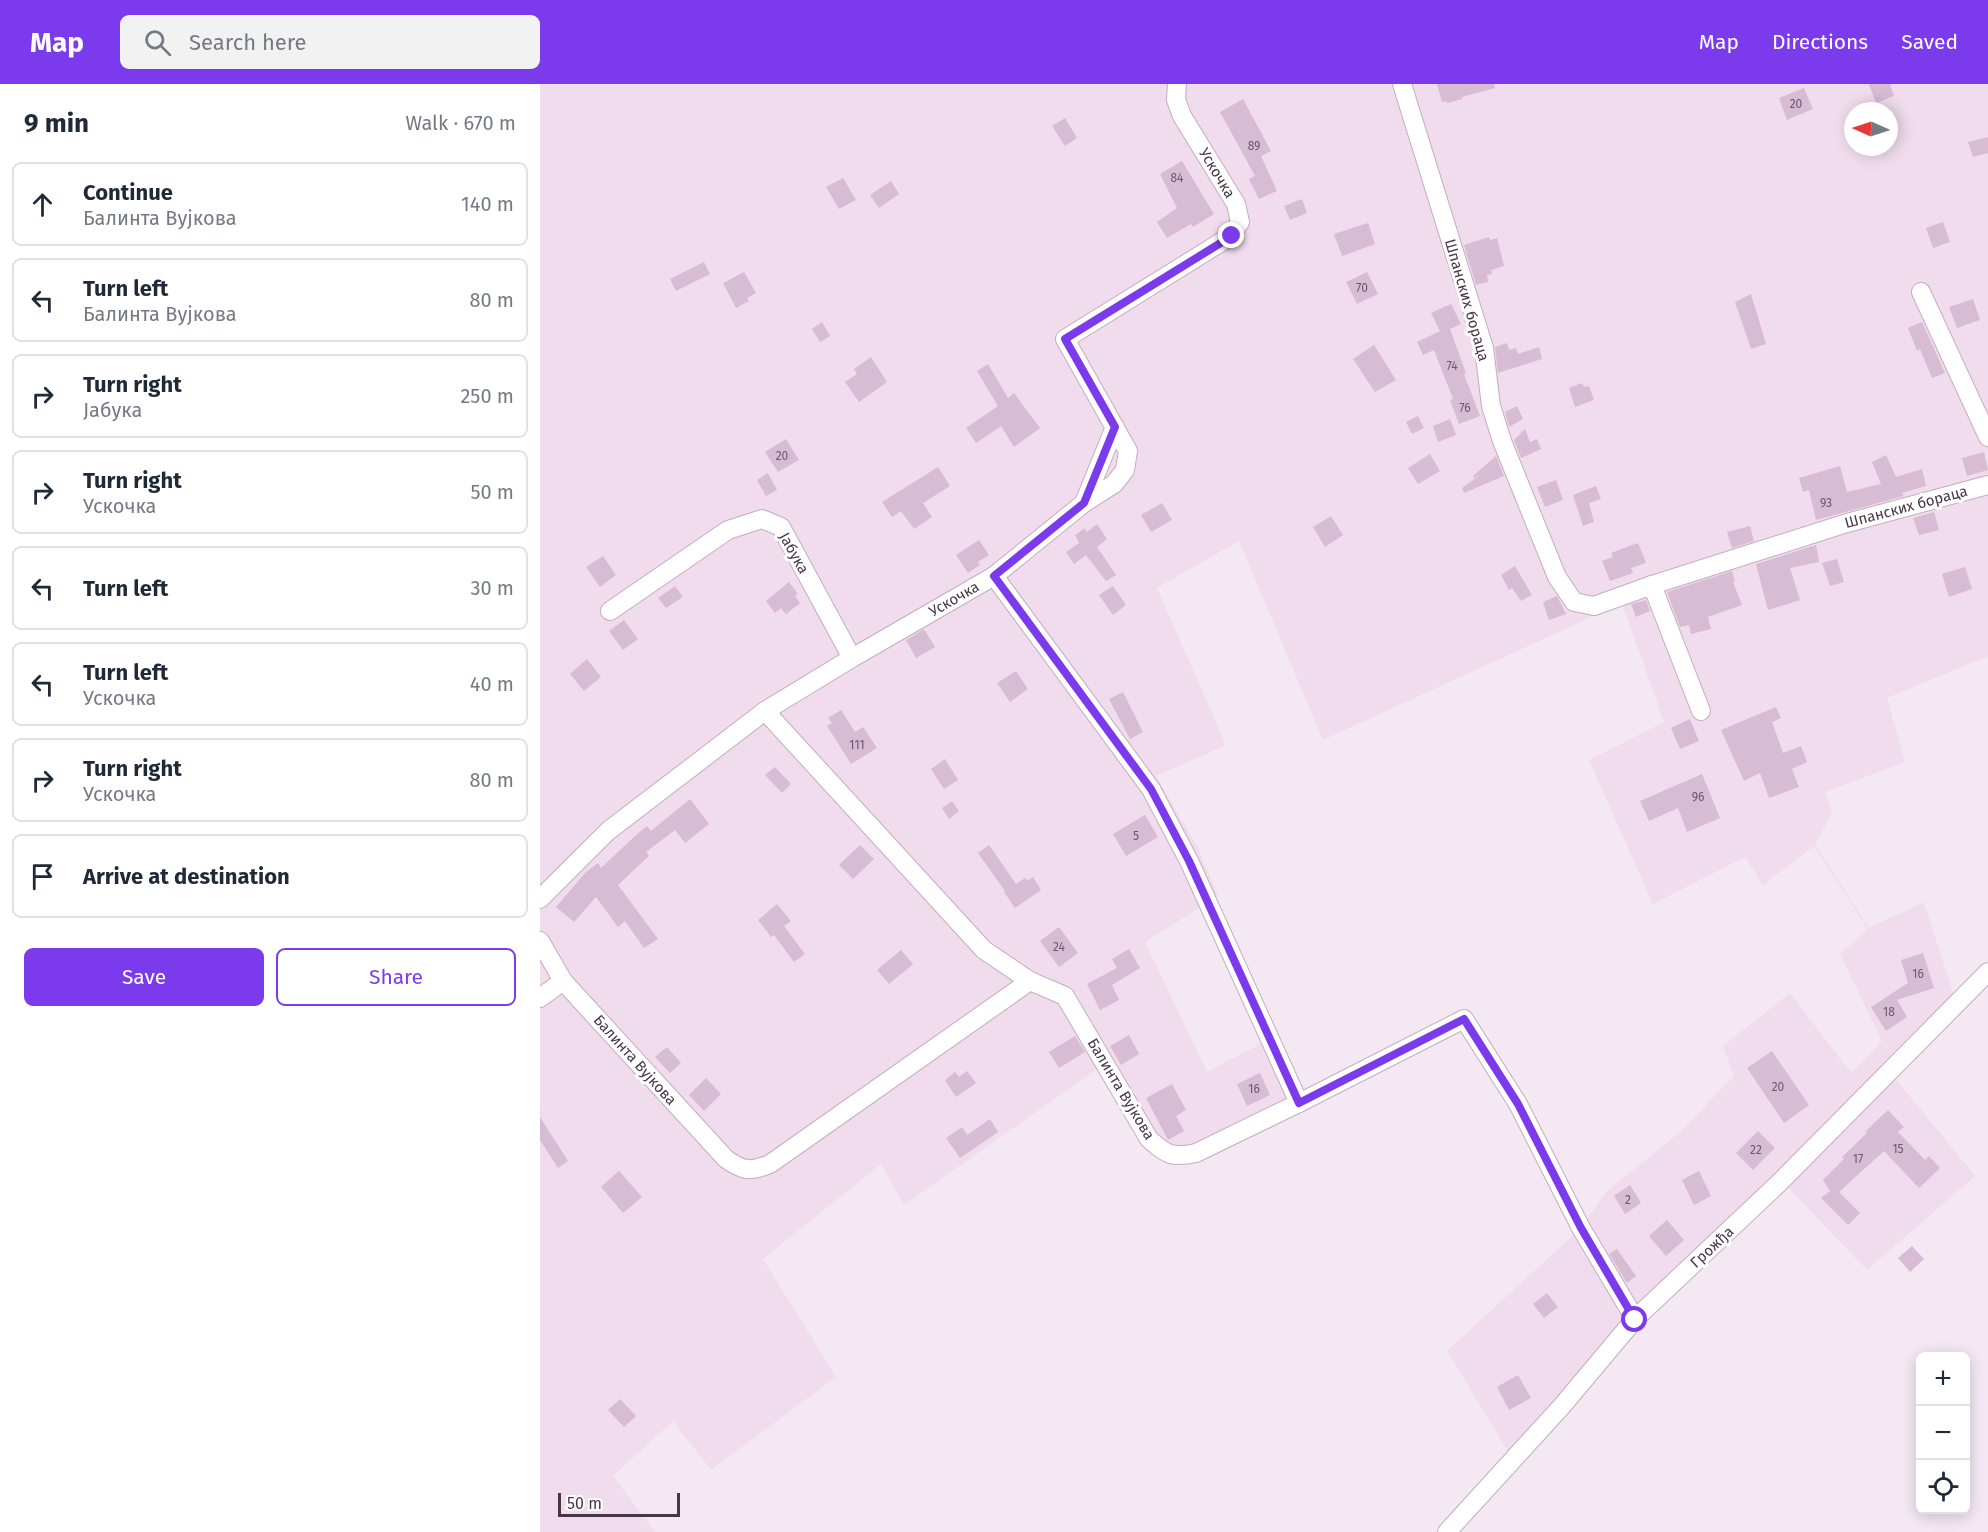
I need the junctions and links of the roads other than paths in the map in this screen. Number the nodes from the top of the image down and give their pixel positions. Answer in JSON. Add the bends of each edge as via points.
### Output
{"nodes":[{"id":1,"x":1177,"y":84,"type":"edge"},
{"id":2,"x":1402,"y":84,"type":"edge"},
{"id":3,"x":1921,"y":292,"type":"dead end"},
{"id":4,"x":1115,"y":427,"type":"junction"},
{"id":5,"x":1988,"y":437,"type":"edge"},
{"id":6,"x":1988,"y":485,"type":"edge"},
{"id":7,"x":1084,"y":503,"type":"junction"},
{"id":8,"x":994,"y":576,"type":"junction"},
{"id":9,"x":1652,"y":585,"type":"junction"},
{"id":10,"x":610,"y":611,"type":"dead end"},
{"id":11,"x":852,"y":658,"type":"junction"},
{"id":12,"x":765,"y":711,"type":"junction"},
{"id":13,"x":1701,"y":711,"type":"dead end"},
{"id":14,"x":540,"y":899,"type":"edge"},
{"id":15,"x":540,"y":941,"type":"edge"},
{"id":16,"x":1988,"y":972,"type":"edge"},
{"id":17,"x":563,"y":981,"type":"junction"},
{"id":18,"x":1030,"y":981,"type":"junction"},
{"id":19,"x":540,"y":998,"type":"edge"},
{"id":20,"x":1299,"y":1103,"type":"junction"},
{"id":21,"x":1635,"y":1320,"type":"junction"},
{"id":22,"x":1448,"y":1532,"type":"edge"}],
"edges":[{"from":1,"to":4,"type":"street","name":"Ускочка","via":[[1176,100],[1182,116],[1236,204],[1240,222],[1232,236],[1065,339]]},
{"from":2,"to":9,"type":"street","name":"Шпанских бораца","via":[[1484,348],[1491,406],[1502,441],[1557,577],[1574,602],[1594,606]]},
{"from":3,"to":5,"type":"street"},
{"from":4,"to":7,"type":"street"},
{"from":4,"to":7,"type":"street","name":"Ускочка","via":[[1128,451],[1125,470],[1114,484]]},
{"from":6,"to":9,"type":"street","name":"Шпанских бораца","via":[[1847,523]]},
{"from":7,"to":8,"type":"street","name":"Ускочка"},
{"from":8,"to":11,"type":"street","name":"Ускочка"},
{"from":8,"to":20,"type":"street","via":[[1151,789],[1189,861]]},
{"from":9,"to":13,"type":"street"},
{"from":10,"to":11,"type":"street","name":"Јабука","via":[[728,530],[762,519],[782,527]]},
{"from":11,"to":12,"type":"street","name":"Ускочка"},
{"from":12,"to":14,"type":"street","name":"Ускочка","via":[[609,831]]},
{"from":12,"to":18,"type":"street","via":[[984,950]]},
{"from":15,"to":17,"type":"street"},
{"from":16,"to":21,"type":"street","name":"Грожђа","via":[[1780,1182]]},
{"from":17,"to":18,"type":"street","name":"Балинта Вујкова","via":[[726,1159],[739,1168],[755,1170],[770,1164]]},
{"from":17,"to":19,"type":"street"},
{"from":18,"to":20,"type":"street","name":"Балинта Вујкова","via":[[1065,996],[1149,1139],[1162,1152],[1179,1156],[1196,1153]]},
{"from":20,"to":21,"type":"street","name":"Балинта Вујкова","via":[[1464,1019],[1518,1104],[1581,1228]]},
{"from":21,"to":22,"type":"street","name":"Грожђа"}]}
